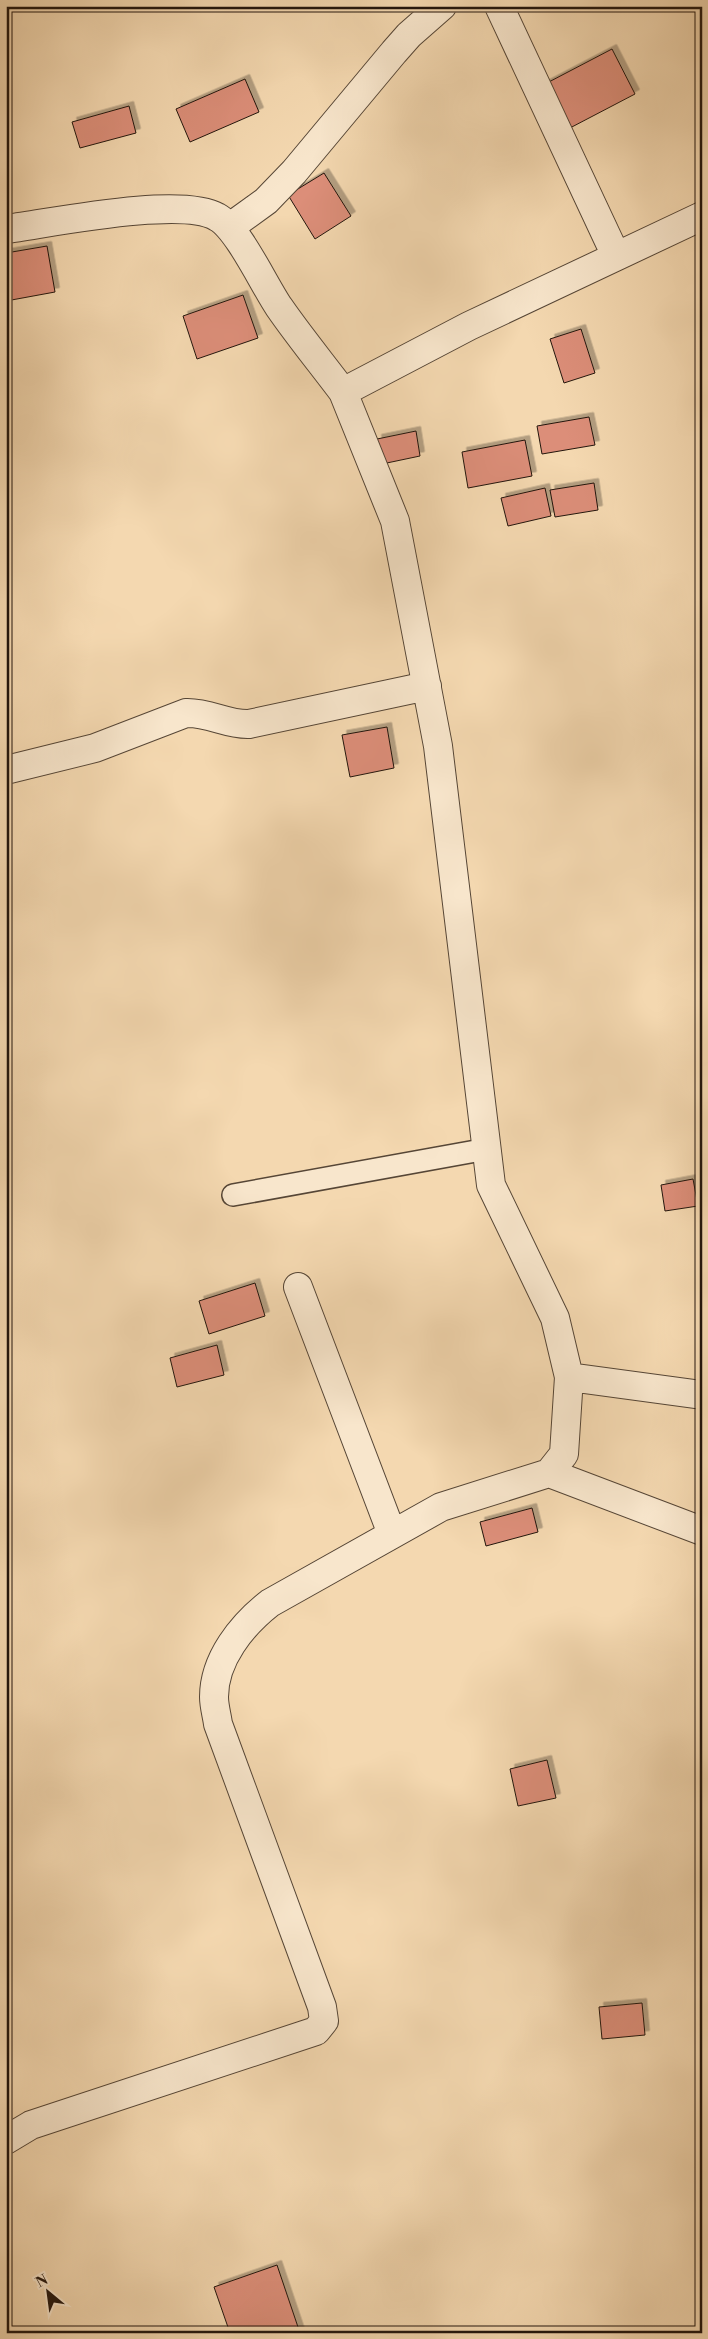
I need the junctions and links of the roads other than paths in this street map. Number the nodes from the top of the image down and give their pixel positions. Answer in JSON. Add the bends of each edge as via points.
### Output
{"nodes":[{"id":1,"x":442,"y":6,"type":"edge"},
{"id":2,"x":499,"y":6,"type":"edge"},
{"id":3,"x":702,"y":216,"type":"edge"},
{"id":4,"x":230,"y":227,"type":"junction"},
{"id":5,"x":6,"y":229,"type":"edge"},
{"id":6,"x":616,"y":256,"type":"junction"},
{"id":7,"x":343,"y":392,"type":"junction"},
{"id":8,"x":426,"y":686,"type":"junction"},
{"id":9,"x":6,"y":770,"type":"edge"},
{"id":10,"x":487,"y":1149,"type":"junction"},
{"id":11,"x":234,"y":1196,"type":"dead end"},
{"id":12,"x":298,"y":1287,"type":"dead end"},
{"id":13,"x":569,"y":1377,"type":"junction"},
{"id":14,"x":702,"y":1395,"type":"edge"},
{"id":15,"x":549,"y":1473,"type":"junction"},
{"id":16,"x":702,"y":1531,"type":"edge"},
{"id":17,"x":392,"y":1534,"type":"junction"},
{"id":18,"x":6,"y":2140,"type":"edge"}],
"edges":[{"from":1,"to":4,"type":"street","via":[[409,35],[294,172],[266,201]]},
{"from":2,"to":6,"type":"street"},
{"from":3,"to":6,"type":"street"},
{"from":4,"to":5,"type":"street","via":[[217,216],[180,208]]},
{"from":4,"to":7,"type":"street","via":[[280,308]]},
{"from":6,"to":7,"type":"street","via":[[469,326]]},
{"from":7,"to":8,"type":"street","via":[[394,521]]},
{"from":8,"to":9,"type":"street","via":[[249,724],[196,712],[186,713],[95,748]]},
{"from":8,"to":10,"type":"street","via":[[438,746]]},
{"from":10,"to":11,"type":"lane"},
{"from":10,"to":13,"type":"street","via":[[491,1185],[555,1318]]},
{"from":12,"to":17,"type":"street"},
{"from":13,"to":14,"type":"street"},
{"from":13,"to":15,"type":"street","via":[[564,1454]]},
{"from":15,"to":16,"type":"street"},
{"from":15,"to":17,"type":"street","via":[[441,1507]]},
{"from":17,"to":18,"type":"street","via":[[270,1603],[251,1618],[236,1635],[216,1678],[214,1698],[218,1724],[324,2020],[316,2031],[31,2125]]}]}
